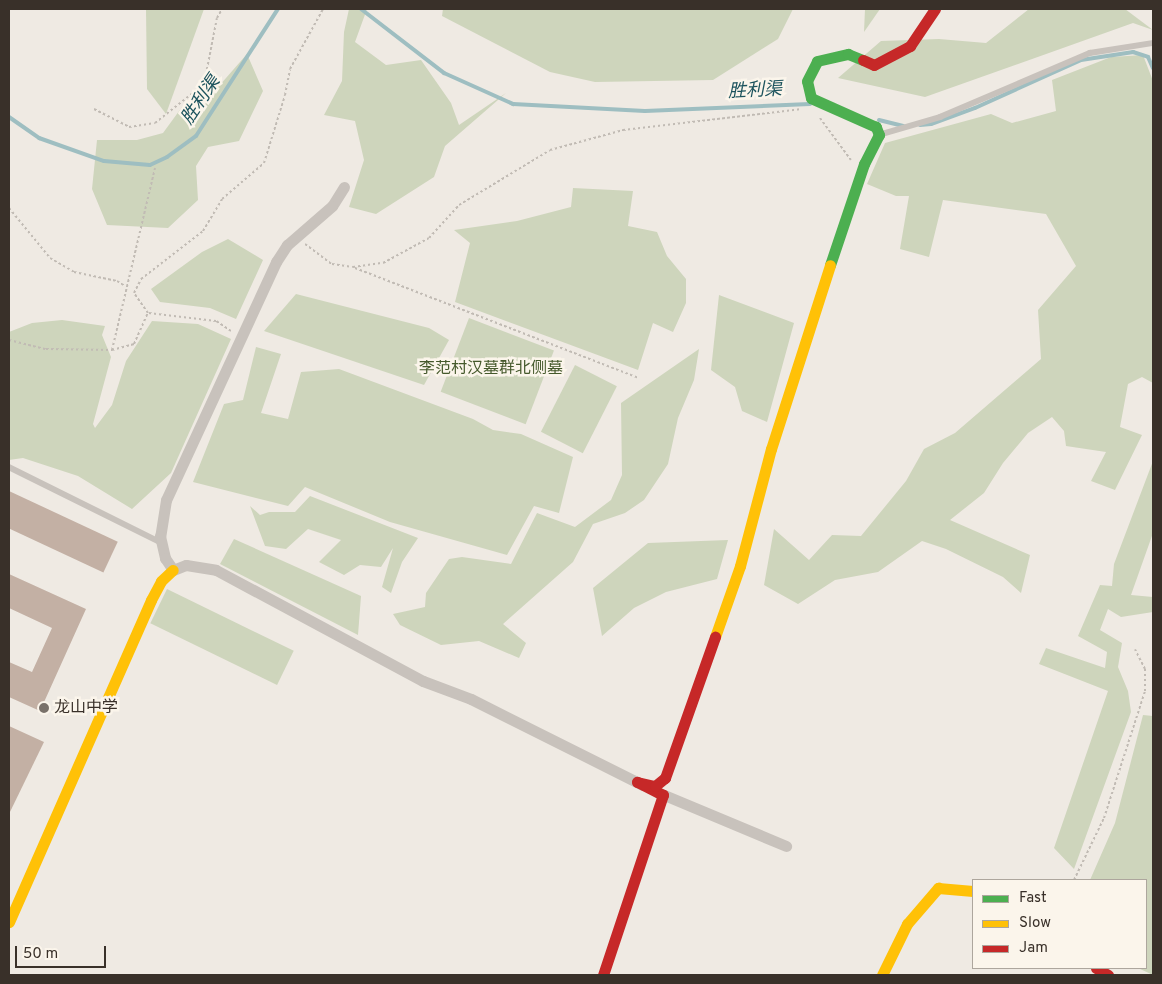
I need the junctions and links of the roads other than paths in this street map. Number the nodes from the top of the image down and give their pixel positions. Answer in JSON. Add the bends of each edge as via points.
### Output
{"nodes":[{"id":1,"x":935,"y":9,"type":"edge"},
{"id":2,"x":1153,"y":43,"type":"edge"},
{"id":3,"x":879,"y":135,"type":"junction"},
{"id":4,"x":344,"y":187,"type":"dead end"},
{"id":5,"x":9,"y":467,"type":"edge"},
{"id":6,"x":160,"y":542,"type":"junction"},
{"id":7,"x":174,"y":570,"type":"junction"},
{"id":8,"x":637,"y":782,"type":"junction"},
{"id":9,"x":664,"y":795,"type":"junction"},
{"id":10,"x":786,"y":846,"type":"dead end"},
{"id":11,"x":972,"y":891,"type":"edge"},
{"id":12,"x":9,"y":922,"type":"edge"},
{"id":13,"x":603,"y":975,"type":"edge"},
{"id":14,"x":882,"y":975,"type":"edge"}],
"edges":[{"from":1,"to":3,"type":"street","via":[[910,46],[874,65],[848,54],[817,62],[807,81],[813,104],[828,107],[876,128]]},
{"from":2,"to":3,"type":"lane","via":[[1090,53],[940,116]]},
{"from":3,"to":8,"type":"street","via":[[860,176],[771,449],[740,566],[665,778],[655,786]]},
{"from":4,"to":6,"type":"street","via":[[327,212],[300,233],[278,257],[166,500]]},
{"from":5,"to":6,"type":"lane"},
{"from":6,"to":7,"type":"street","via":[[165,558]]},
{"from":7,"to":8,"type":"street","via":[[186,565],[216,570],[423,681],[471,699]]},
{"from":7,"to":12,"type":"street","via":[[161,581],[151,600]]},
{"from":8,"to":9,"type":"street"},
{"from":9,"to":10,"type":"street"},
{"from":9,"to":13,"type":"street"},
{"from":11,"to":14,"type":"street","via":[[938,888],[907,924]]}]}
